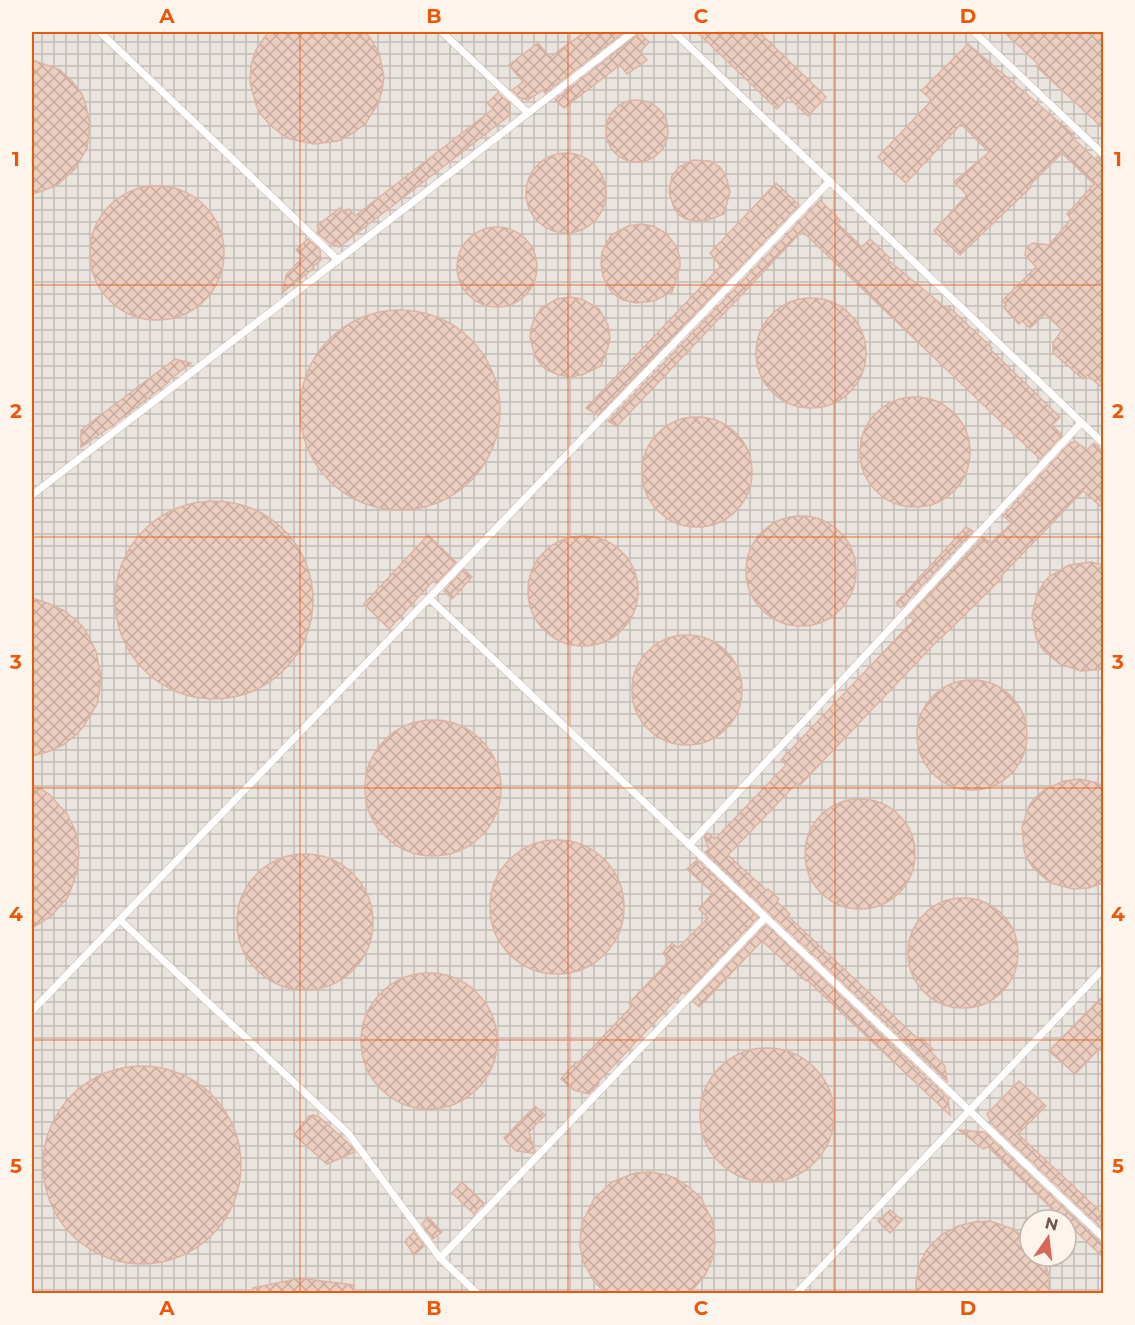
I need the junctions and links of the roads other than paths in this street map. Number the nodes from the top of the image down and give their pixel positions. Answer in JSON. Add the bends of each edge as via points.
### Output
{"nodes":[{"id":1,"x":100,"y":32,"type":"edge"},
{"id":2,"x":442,"y":32,"type":"edge"},
{"id":3,"x":633,"y":32,"type":"edge"},
{"id":4,"x":674,"y":32,"type":"edge"},
{"id":5,"x":974,"y":32,"type":"edge"},
{"id":6,"x":528,"y":113,"type":"junction"},
{"id":7,"x":1104,"y":155,"type":"edge"},
{"id":8,"x":830,"y":181,"type":"junction"},
{"id":9,"x":338,"y":260,"type":"junction"},
{"id":10,"x":1081,"y":423,"type":"junction"},
{"id":11,"x":1104,"y":444,"type":"edge"},
{"id":12,"x":32,"y":495,"type":"edge"},
{"id":13,"x":429,"y":598,"type":"junction"},
{"id":14,"x":689,"y":844,"type":"junction"},
{"id":15,"x":765,"y":918,"type":"junction"},
{"id":16,"x":120,"y":920,"type":"junction"},
{"id":17,"x":1104,"y":968,"type":"edge"},
{"id":18,"x":32,"y":1011,"type":"edge"},
{"id":19,"x":968,"y":1110,"type":"junction"},
{"id":20,"x":1104,"y":1238,"type":"edge"},
{"id":21,"x":440,"y":1258,"type":"junction"},
{"id":22,"x":478,"y":1293,"type":"edge"},
{"id":23,"x":796,"y":1293,"type":"edge"}],
"edges":[{"from":1,"to":9,"type":"lane"},
{"from":2,"to":6,"type":"lane"},
{"from":3,"to":6,"type":"lane"},
{"from":4,"to":8,"type":"lane"},
{"from":5,"to":7,"type":"lane"},
{"from":6,"to":9,"type":"lane"},
{"from":8,"to":10,"type":"lane"},
{"from":8,"to":13,"type":"lane"},
{"from":9,"to":12,"type":"lane"},
{"from":10,"to":11,"type":"lane"},
{"from":10,"to":14,"type":"lane"},
{"from":13,"to":14,"type":"lane"},
{"from":13,"to":16,"type":"lane"},
{"from":14,"to":15,"type":"lane"},
{"from":15,"to":19,"type":"lane"},
{"from":15,"to":21,"type":"lane"},
{"from":16,"to":18,"type":"lane"},
{"from":16,"to":21,"type":"lane","via":[[348,1133]]},
{"from":17,"to":19,"type":"lane"},
{"from":19,"to":20,"type":"lane"},
{"from":19,"to":23,"type":"lane"},
{"from":21,"to":22,"type":"lane"}]}
